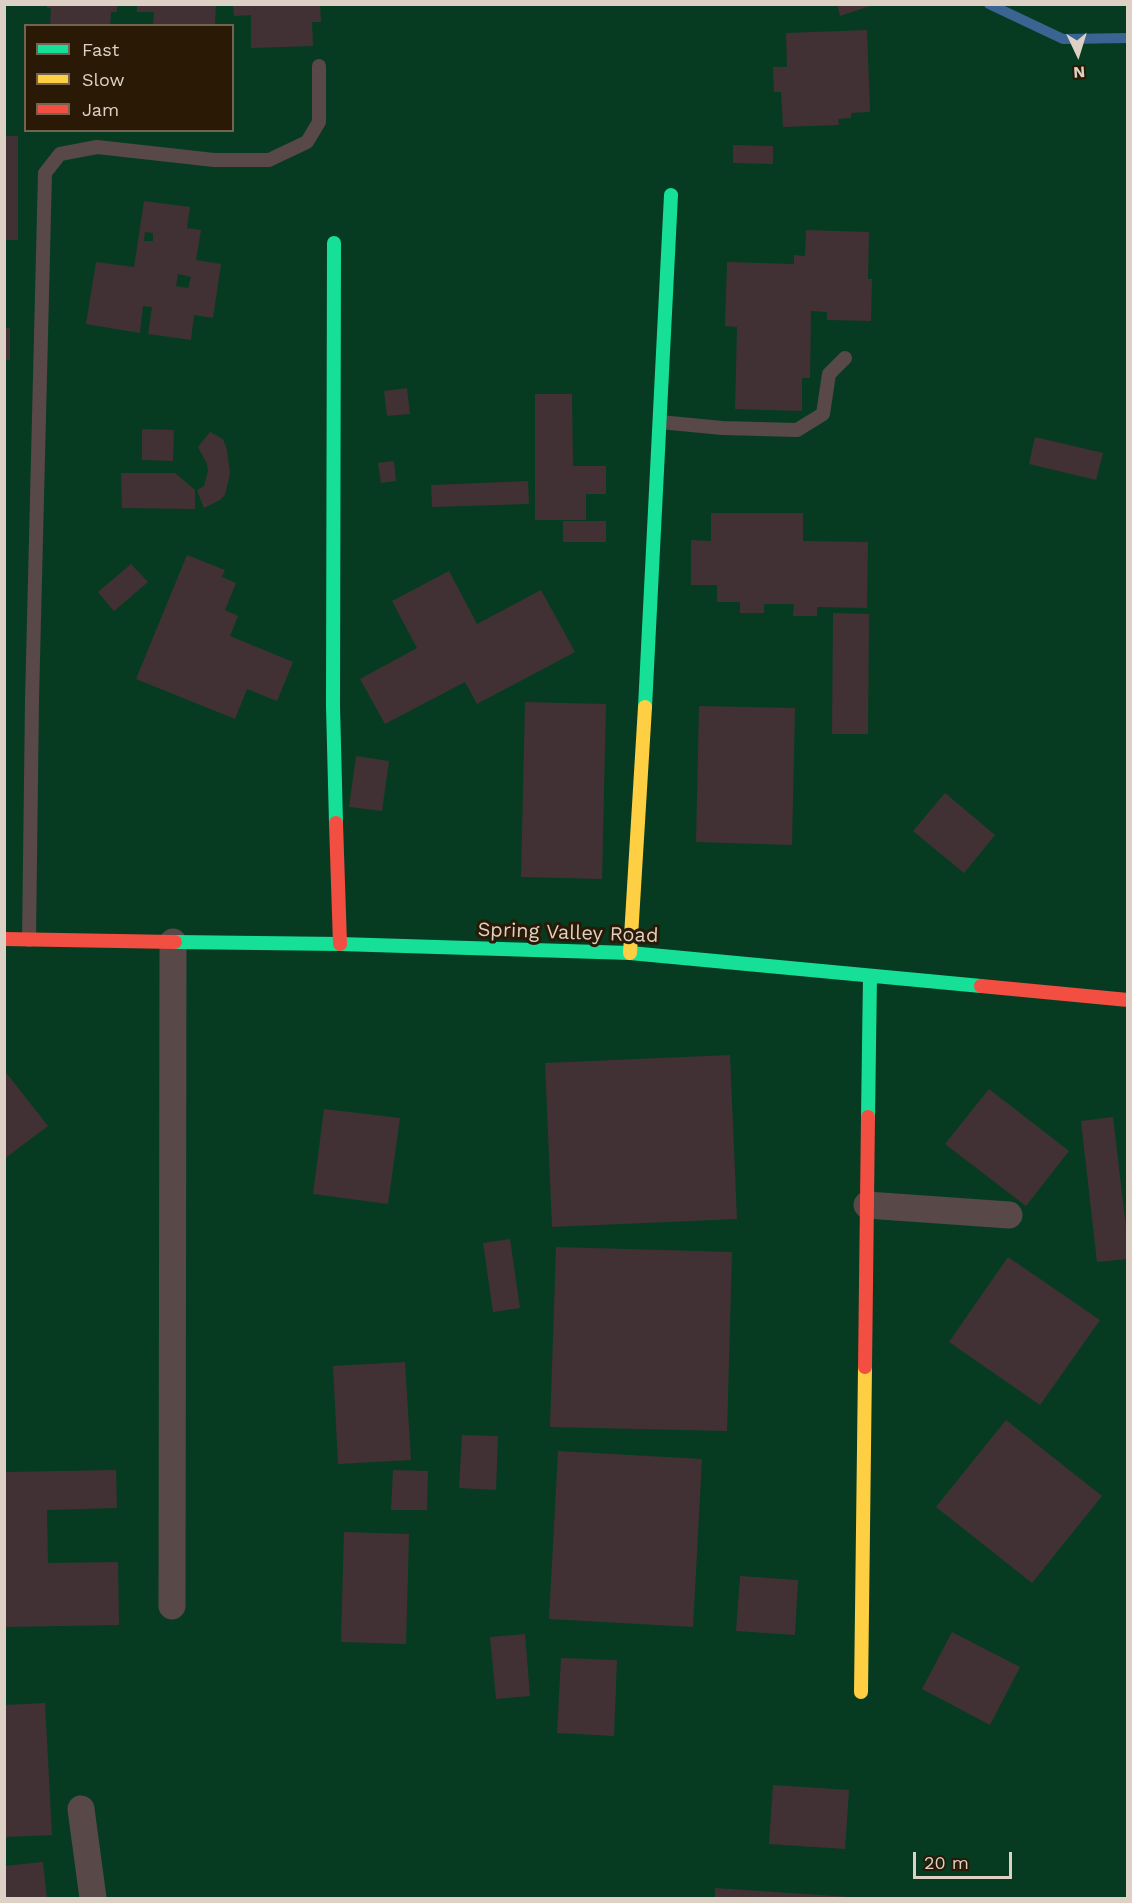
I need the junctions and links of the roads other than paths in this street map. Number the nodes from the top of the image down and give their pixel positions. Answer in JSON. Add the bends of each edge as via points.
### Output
{"nodes":[{"id":1,"x":319,"y":66,"type":"dead end"},
{"id":2,"x":671,"y":195,"type":"dead end"},
{"id":3,"x":334,"y":243,"type":"dead end"},
{"id":4,"x":845,"y":358,"type":"dead end"},
{"id":5,"x":660,"y":422,"type":"junction"},
{"id":6,"x":4,"y":939,"type":"edge"},
{"id":7,"x":29,"y":940,"type":"junction"},
{"id":8,"x":173,"y":942,"type":"junction"},
{"id":9,"x":340,"y":944,"type":"junction"},
{"id":10,"x":630,"y":952,"type":"junction"},
{"id":11,"x":870,"y":976,"type":"junction"},
{"id":12,"x":1128,"y":1000,"type":"edge"},
{"id":13,"x":867,"y":1205,"type":"junction"},
{"id":14,"x":1009,"y":1215,"type":"dead end"},
{"id":15,"x":172,"y":1606,"type":"dead end"},
{"id":16,"x":861,"y":1692,"type":"dead end"},
{"id":17,"x":81,"y":1809,"type":"dead end"},
{"id":18,"x":93,"y":1899,"type":"edge"}],
"edges":[{"from":1,"to":7,"type":"lane","via":[[319,122],[307,142],[269,160],[214,160],[97,147],[60,154],[45,173]]},
{"from":2,"to":5,"type":"street"},
{"from":3,"to":9,"type":"street","via":[[333,706]]},
{"from":4,"to":5,"type":"lane","via":[[829,374],[823,414],[797,430]]},
{"from":5,"to":10,"type":"street"},
{"from":6,"to":7,"type":"street","name":"Spring Valley Road"},
{"from":7,"to":8,"type":"street","name":"Spring Valley Road"},
{"from":8,"to":9,"type":"street","name":"Spring Valley Road"},
{"from":8,"to":15,"type":"street"},
{"from":9,"to":10,"type":"street","name":"Spring Valley Road"},
{"from":10,"to":11,"type":"street","name":"Spring Valley Road"},
{"from":11,"to":12,"type":"street","name":"Spring Valley Road"},
{"from":11,"to":13,"type":"street"},
{"from":13,"to":14,"type":"street"},
{"from":13,"to":16,"type":"street"},
{"from":17,"to":18,"type":"street"}]}
